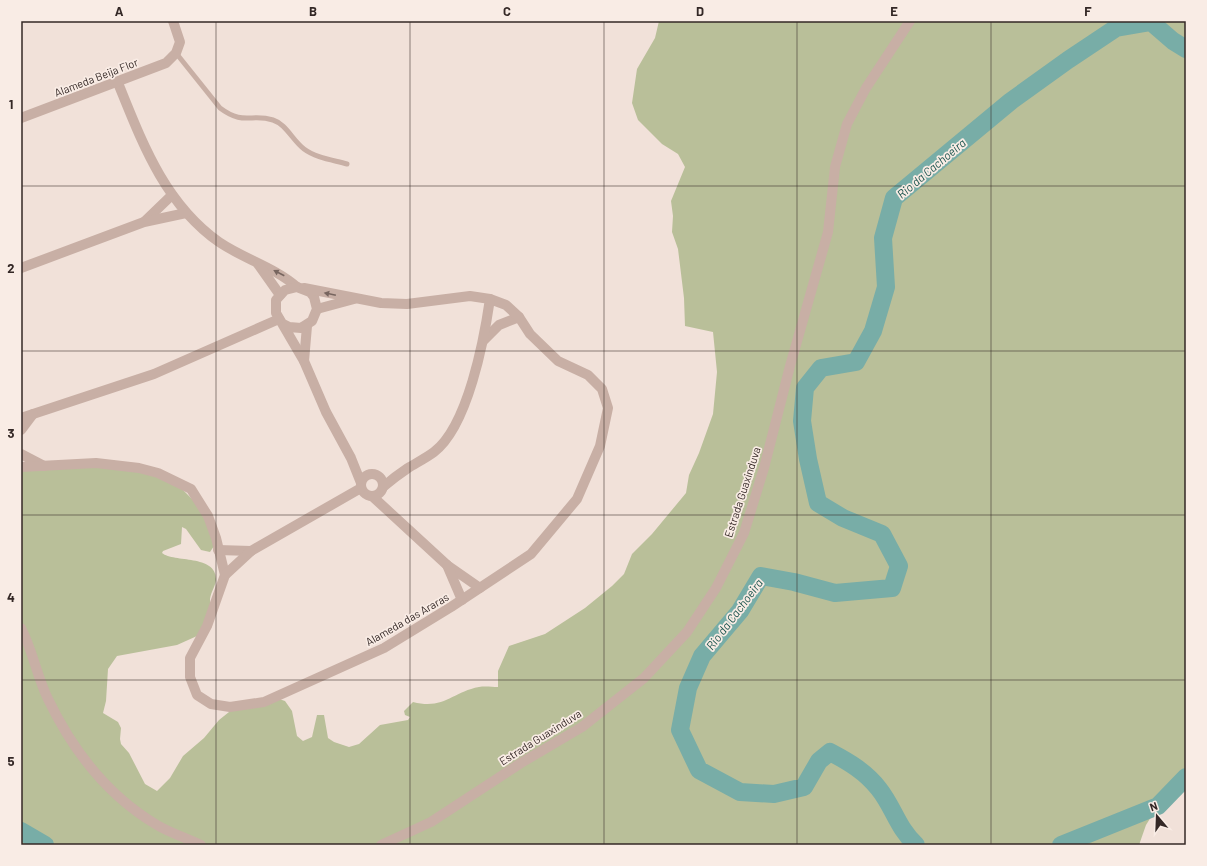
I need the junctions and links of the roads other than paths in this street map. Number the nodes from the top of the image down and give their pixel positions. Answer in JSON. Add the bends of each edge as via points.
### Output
{"nodes":[{"id":1,"x":173,"y":21,"type":"edge"},
{"id":2,"x":910,"y":21,"type":"edge"},
{"id":3,"x":176,"y":53,"type":"junction"},
{"id":4,"x":118,"y":83,"type":"junction"},
{"id":5,"x":21,"y":118,"type":"edge"},
{"id":6,"x":347,"y":164,"type":"dead end"},
{"id":7,"x":172,"y":195,"type":"junction"},
{"id":8,"x":186,"y":213,"type":"junction"},
{"id":9,"x":144,"y":222,"type":"junction"},
{"id":10,"x":258,"y":264,"type":"junction"},
{"id":11,"x":21,"y":268,"type":"edge"},
{"id":12,"x":301,"y":287,"type":"junction"},
{"id":13,"x":280,"y":294,"type":"junction"},
{"id":14,"x":356,"y":299,"type":"junction"},
{"id":15,"x":490,"y":299,"type":"junction"},
{"id":16,"x":317,"y":309,"type":"junction"},
{"id":17,"x":519,"y":317,"type":"junction"},
{"id":18,"x":281,"y":322,"type":"junction"},
{"id":19,"x":306,"y":326,"type":"junction"},
{"id":20,"x":484,"y":340,"type":"junction"},
{"id":21,"x":304,"y":361,"type":"junction"},
{"id":22,"x":34,"y":414,"type":"junction"},
{"id":23,"x":21,"y":418,"type":"edge"},
{"id":24,"x":21,"y":430,"type":"edge"},
{"id":25,"x":21,"y":454,"type":"edge"},
{"id":26,"x":351,"y":458,"type":"junction"},
{"id":27,"x":44,"y":466,"type":"junction"},
{"id":28,"x":21,"y":467,"type":"edge"},
{"id":29,"x":372,"y":486,"type":"junction"},
{"id":30,"x":218,"y":550,"type":"junction"},
{"id":31,"x":251,"y":552,"type":"junction"},
{"id":32,"x":447,"y":565,"type":"junction"},
{"id":33,"x":225,"y":575,"type":"junction"},
{"id":34,"x":480,"y":588,"type":"junction"},
{"id":35,"x":462,"y":600,"type":"junction"},
{"id":36,"x":21,"y":628,"type":"edge"},
{"id":37,"x":201,"y":845,"type":"edge"},
{"id":38,"x":381,"y":845,"type":"edge"}],
"edges":[{"from":1,"to":3,"type":"street","via":[[180,42]]},
{"from":2,"to":38,"type":"street","name":"Estrada Guaxinduva","via":[[866,88],[847,124],[835,167],[828,232],[764,468],[744,533],[716,588],[687,632],[644,678],[582,727],[521,763],[431,822]]},
{"from":3,"to":4,"type":"street","name":"Alameda Beija Flor","via":[[166,63]]},
{"from":3,"to":6,"type":"lane","via":[[220,108],[229,115],[241,119],[274,120],[304,150]]},
{"from":4,"to":5,"type":"street","name":"Alameda Beija Flor"},
{"from":4,"to":7,"type":"street","via":[[157,173]]},
{"from":7,"to":8,"type":"street"},
{"from":7,"to":9,"type":"street"},
{"from":8,"to":9,"type":"street"},
{"from":8,"to":10,"type":"street","via":[[219,242]]},
{"from":9,"to":11,"type":"street"},
{"from":12,"to":10,"type":"street","one_way":true},
{"from":10,"to":13,"type":"street"},
{"from":12,"to":13,"type":"street","via":[[285,290]]},
{"from":14,"to":12,"type":"street","name":"Alameda das Araras","one_way":true},
{"from":12,"to":16,"type":"street","via":[[314,297]]},
{"from":13,"to":18,"type":"street","via":[[275,307]]},
{"from":14,"to":15,"type":"street","name":"Alameda das Araras","via":[[407,304],[470,296]]},
{"from":14,"to":16,"type":"street"},
{"from":15,"to":17,"type":"street","name":"Alameda das Araras","via":[[506,305]]},
{"from":15,"to":20,"type":"street"},
{"from":16,"to":19,"type":"street","via":[[315,316]]},
{"from":17,"to":20,"type":"street","via":[[499,325]]},
{"from":17,"to":34,"type":"street","name":"Alameda das Araras","via":[[530,334],[558,361],[588,374],[602,389],[608,408],[600,446],[578,499],[531,554]]},
{"from":18,"to":19,"type":"street","via":[[295,328]]},
{"from":18,"to":21,"type":"street"},
{"from":18,"to":22,"type":"street","via":[[154,374]]},
{"from":19,"to":21,"type":"street"},
{"from":20,"to":29,"type":"street","via":[[465,403],[452,430],[435,452]]},
{"from":21,"to":26,"type":"street","via":[[326,412]]},
{"from":22,"to":23,"type":"street"},
{"from":22,"to":24,"type":"street"},
{"from":25,"to":27,"type":"street"},
{"from":26,"to":29,"type":"street"},
{"from":26,"to":29,"type":"street"},
{"from":27,"to":28,"type":"street"},
{"from":27,"to":30,"type":"street","via":[[96,463],[158,473],[191,489],[208,516]]},
{"from":29,"to":31,"type":"street","via":[[340,501]]},
{"from":29,"to":32,"type":"street","via":[[394,515]]},
{"from":30,"to":31,"type":"street"},
{"from":30,"to":33,"type":"street"},
{"from":31,"to":33,"type":"street"},
{"from":32,"to":34,"type":"street"},
{"from":32,"to":35,"type":"street"},
{"from":33,"to":35,"type":"street","name":"Alameda das Araras","via":[[207,626],[190,658],[190,676],[197,695],[211,704],[230,707],[264,702],[384,648]]},
{"from":34,"to":35,"type":"street","name":"Alameda das Araras"},
{"from":36,"to":37,"type":"street","via":[[48,699],[78,752],[112,792],[157,825]]}]}
